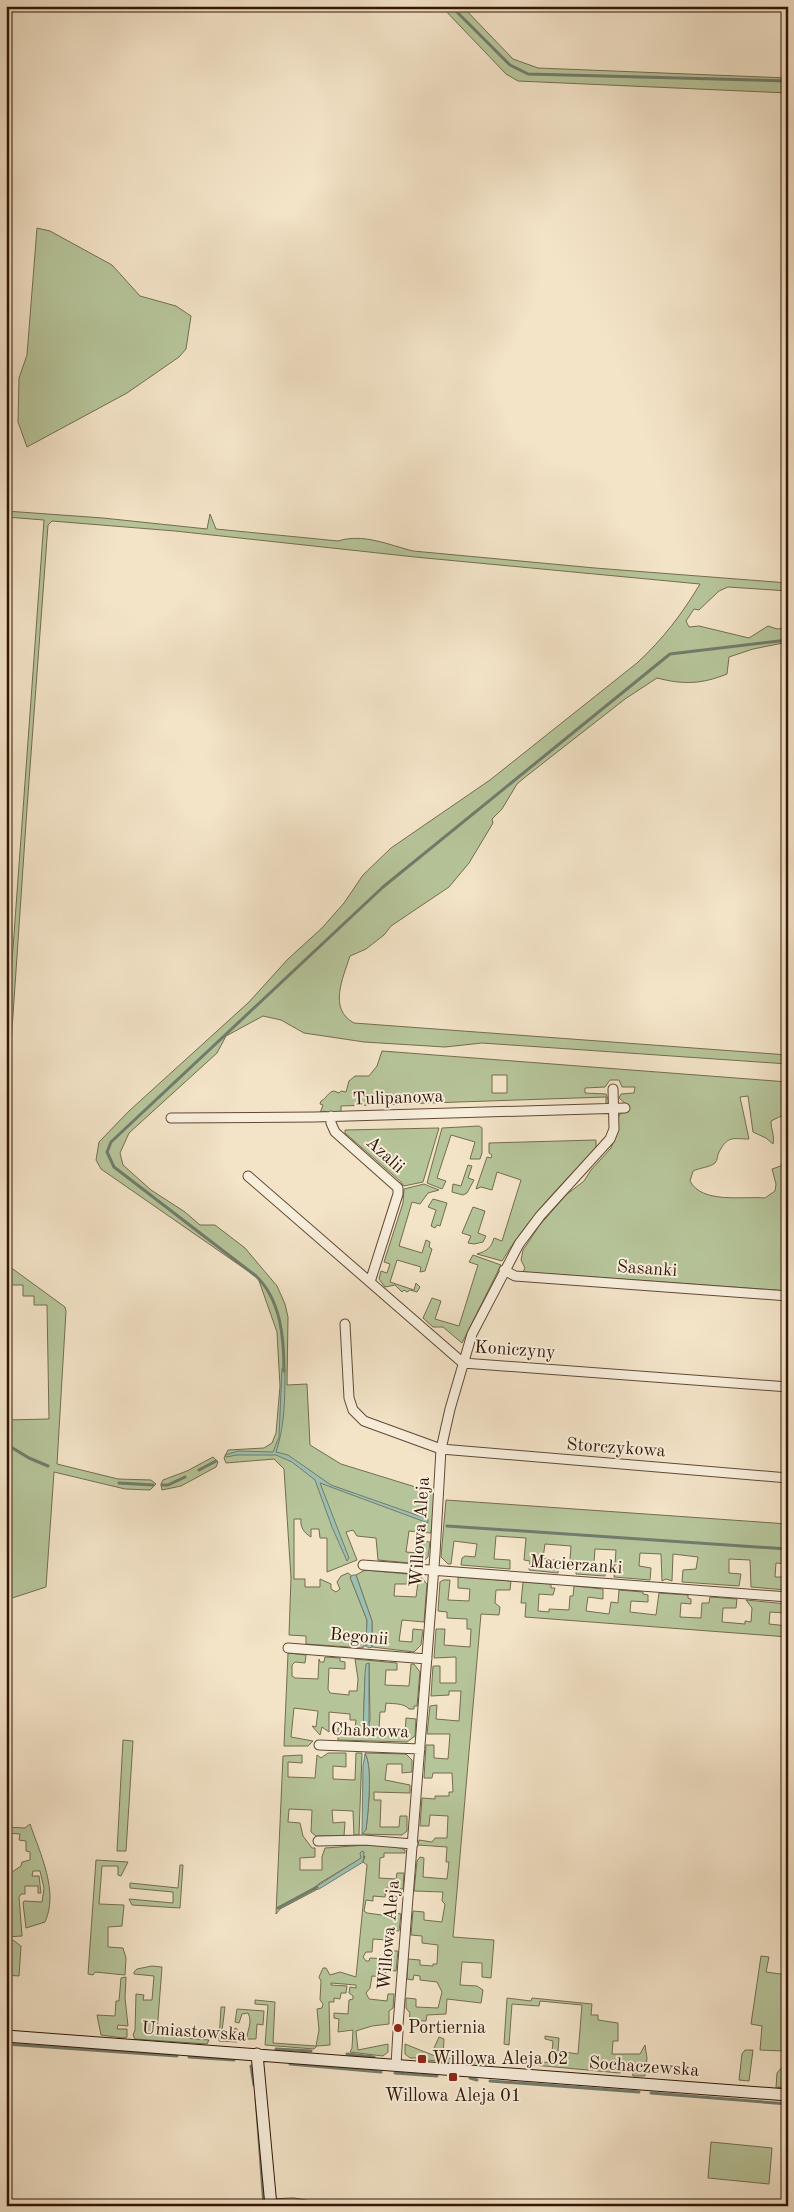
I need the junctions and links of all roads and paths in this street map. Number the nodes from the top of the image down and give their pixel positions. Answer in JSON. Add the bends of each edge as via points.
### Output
{"nodes":[{"id":1,"x":613,"y":1089,"type":"dead end"},
{"id":2,"x":614,"y":1108,"type":"junction"},
{"id":3,"x":626,"y":1108,"type":"dead end"},
{"id":4,"x":331,"y":1116,"type":"junction"},
{"id":5,"x":171,"y":1118,"type":"dead end"},
{"id":6,"x":248,"y":1176,"type":"dead end"},
{"id":7,"x":504,"y":1270,"type":"junction"},
{"id":8,"x":370,"y":1282,"type":"junction"},
{"id":9,"x":788,"y":1296,"type":"edge"},
{"id":10,"x":345,"y":1324,"type":"dead end"},
{"id":11,"x":463,"y":1363,"type":"junction"},
{"id":12,"x":788,"y":1387,"type":"edge"},
{"id":13,"x":441,"y":1449,"type":"junction"},
{"id":14,"x":788,"y":1478,"type":"edge"},
{"id":15,"x":363,"y":1565,"type":"dead end"},
{"id":16,"x":434,"y":1571,"type":"junction"},
{"id":17,"x":788,"y":1597,"type":"edge"},
{"id":18,"x":288,"y":1648,"type":"dead end"},
{"id":19,"x":427,"y":1659,"type":"junction"},
{"id":20,"x":319,"y":1745,"type":"dead end"},
{"id":21,"x":420,"y":1749,"type":"junction"},
{"id":22,"x":318,"y":1842,"type":"dead end"},
{"id":23,"x":413,"y":1844,"type":"junction"},
{"id":24,"x":6,"y":2036,"type":"edge"},
{"id":25,"x":257,"y":2054,"type":"junction"},
{"id":26,"x":396,"y":2065,"type":"junction"},
{"id":27,"x":788,"y":2095,"type":"edge"},
{"id":28,"x":270,"y":2205,"type":"edge"},
{"id":29,"x":311,"y":2206,"type":"edge"}],
"edges":[{"from":1,"to":2,"type":"street","name":"Willowa Aleja"},
{"from":2,"to":3,"type":"street","name":"Tulipanowa"},
{"from":2,"to":4,"type":"street","name":"Tulipanowa"},
{"from":2,"to":7,"type":"street","name":"Willowa Aleja","via":[[614,1129],[610,1139],[575,1184],[540,1216]]},
{"from":4,"to":5,"type":"street","name":"Tulipanowa"},
{"from":4,"to":8,"type":"street","name":"Azalii","via":[[335,1132],[398,1188]]},
{"from":6,"to":8,"type":"street","name":"Koniczyny"},
{"from":7,"to":9,"type":"street","name":"Sasanki","via":[[515,1276]]},
{"from":7,"to":11,"type":"street","name":"Willowa Aleja","via":[[472,1334]]},
{"from":8,"to":11,"type":"street","name":"Koniczyny"},
{"from":10,"to":13,"type":"street","name":"Storczykowa","via":[[349,1398],[353,1410],[364,1421]]},
{"from":11,"to":12,"type":"street","name":"Koniczyny"},
{"from":11,"to":13,"type":"street","name":"Willowa Aleja"},
{"from":13,"to":14,"type":"street","name":"Storczykowa"},
{"from":13,"to":16,"type":"street","name":"Willowa Aleja"},
{"from":15,"to":16,"type":"street","name":"Macierzanki"},
{"from":16,"to":17,"type":"street","name":"Macierzanki"},
{"from":16,"to":19,"type":"street","name":"Willowa Aleja"},
{"from":18,"to":19,"type":"street","name":"Begonii"},
{"from":19,"to":21,"type":"street","name":"Willowa Aleja"},
{"from":20,"to":21,"type":"street","name":"Chabrowa"},
{"from":21,"to":23,"type":"street","name":"Willowa Aleja"},
{"from":22,"to":23,"type":"street","via":[[364,1840]]},
{"from":23,"to":26,"type":"street","name":"Willowa Aleja"},
{"from":24,"to":25,"type":"street","name":"Umiastowska"},
{"from":25,"to":26,"type":"street","name":"Sochaczewska"},
{"from":25,"to":28,"type":"street","name":"Umiastowska"},
{"from":26,"to":27,"type":"street","name":"Sochaczewska"},
{"from":28,"to":29,"type":"street","via":[[293,2203]]}]}
